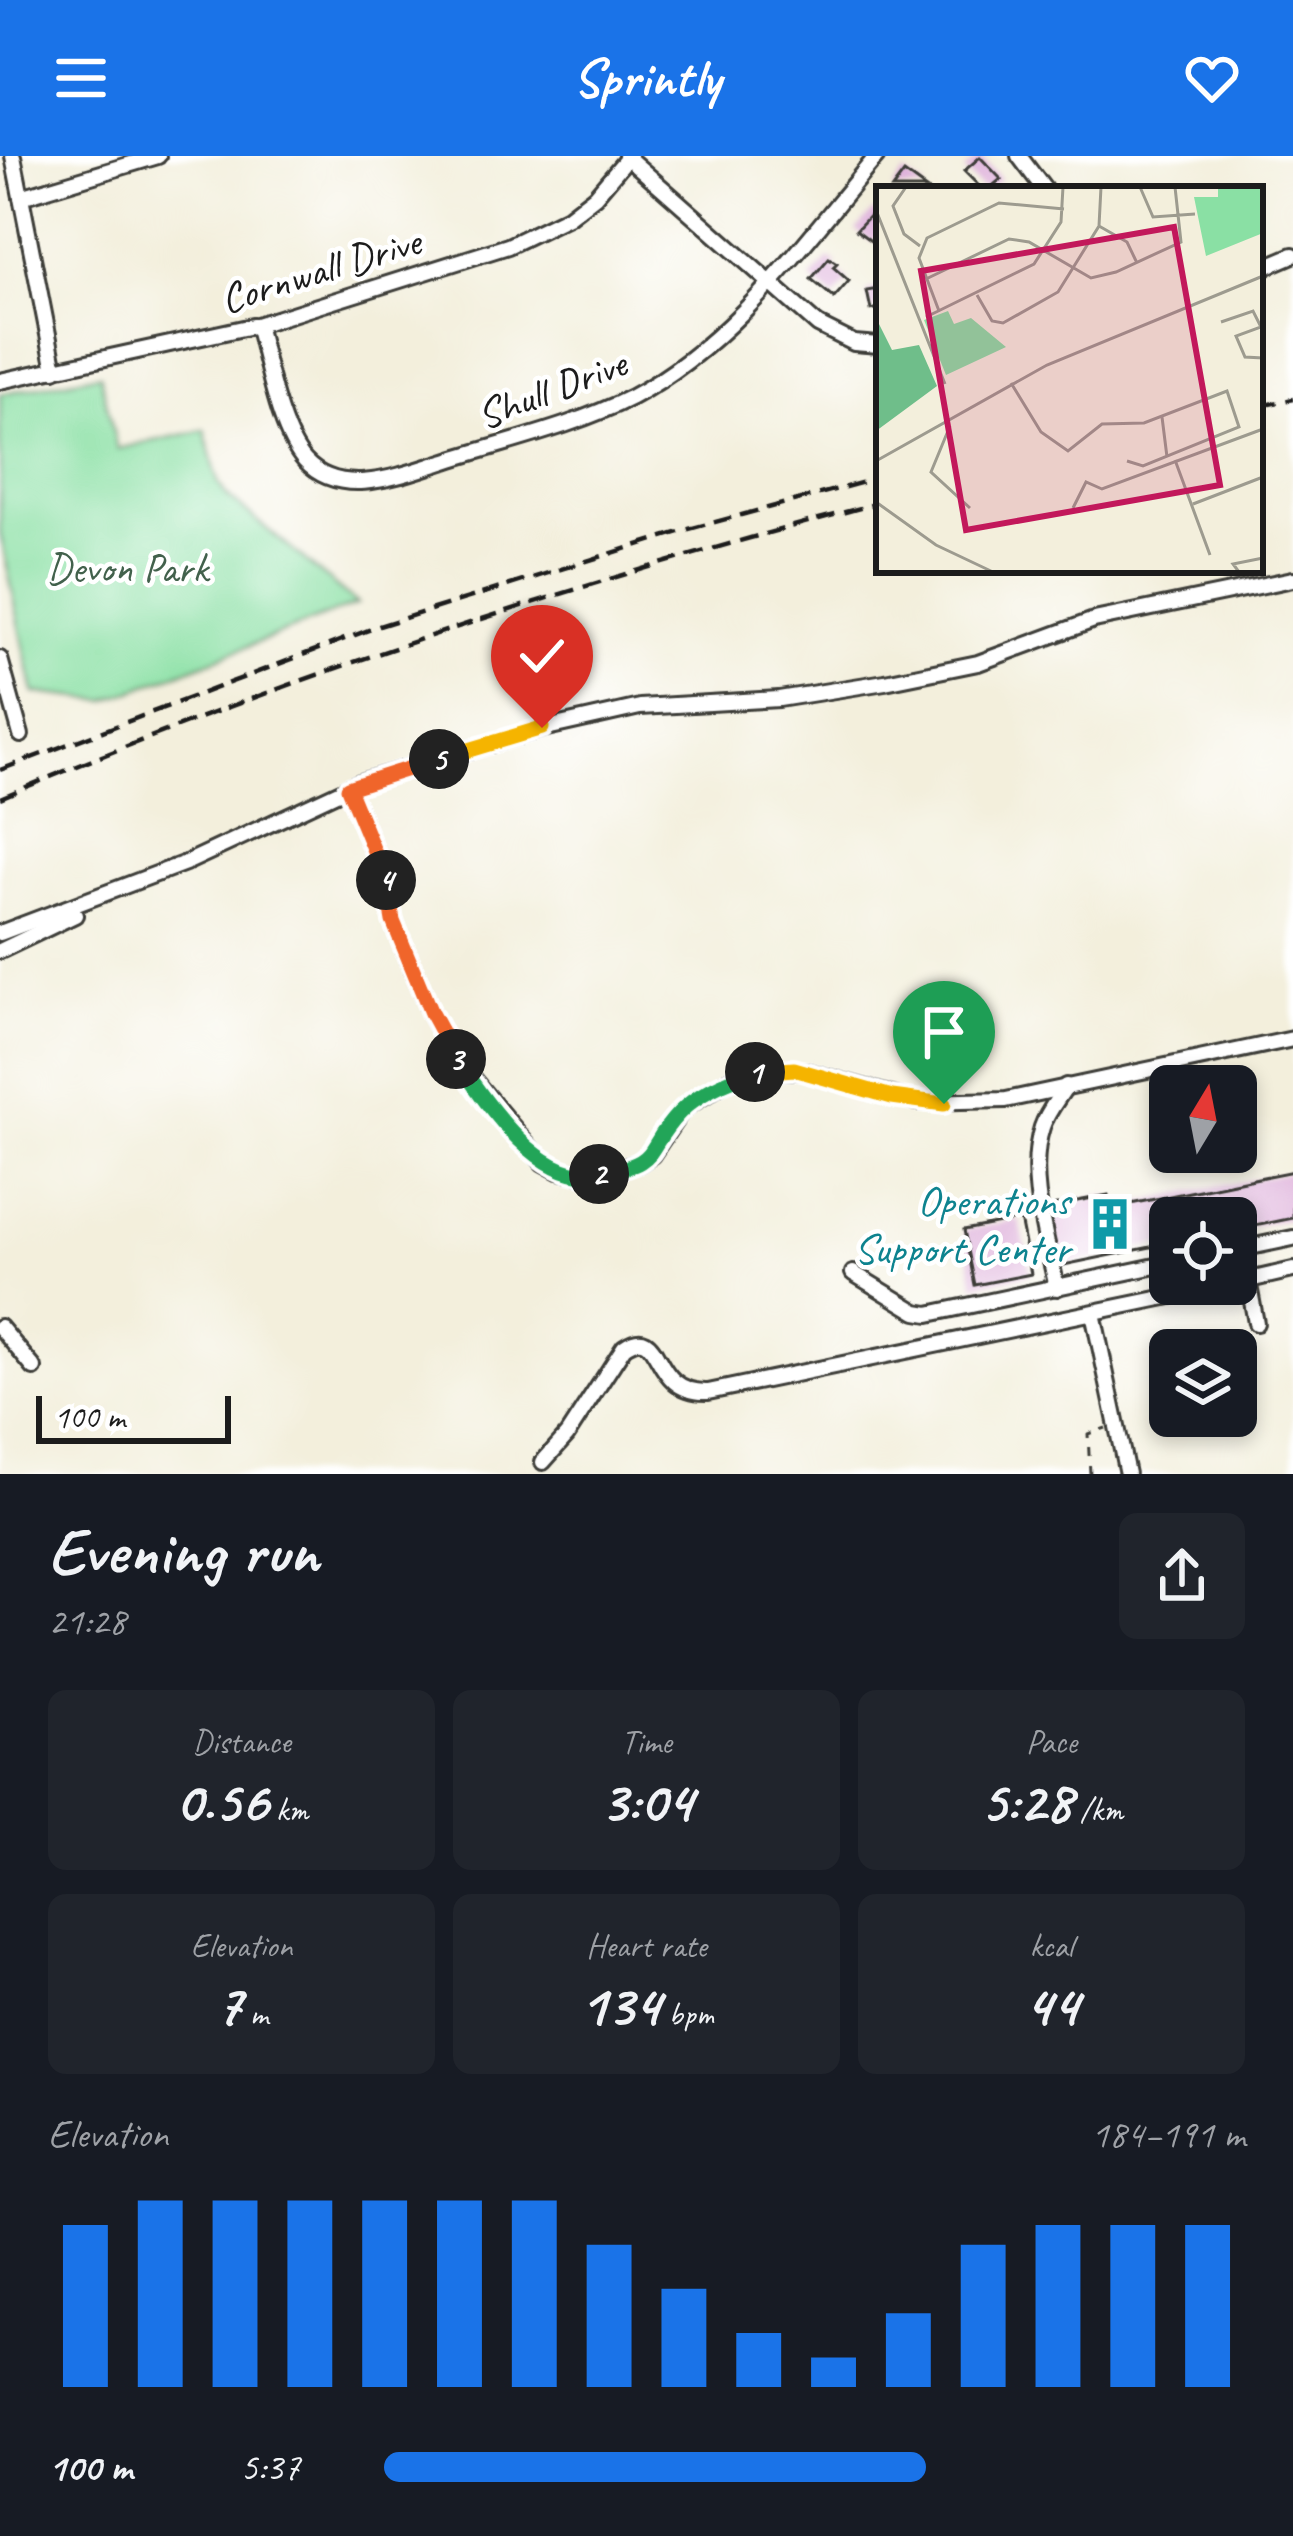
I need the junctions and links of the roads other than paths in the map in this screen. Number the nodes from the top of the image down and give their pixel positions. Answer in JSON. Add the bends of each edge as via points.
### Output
{"nodes":[{"id":1,"x":13,"y":156,"type":"edge"},
{"id":2,"x":158,"y":156,"type":"edge"},
{"id":3,"x":877,"y":156,"type":"edge"},
{"id":4,"x":1019,"y":156,"type":"edge"},
{"id":5,"x":627,"y":157,"type":"edge"},
{"id":6,"x":1042,"y":186,"type":"edge"},
{"id":7,"x":21,"y":197,"type":"junction"},
{"id":8,"x":1293,"y":255,"type":"edge"},
{"id":9,"x":1263,"y":268,"type":"edge"},
{"id":10,"x":770,"y":283,"type":"junction"},
{"id":11,"x":257,"y":325,"type":"junction"},
{"id":12,"x":876,"y":343,"type":"edge"},
{"id":13,"x":55,"y":370,"type":"junction"},
{"id":14,"x":0,"y":381,"type":"edge"},
{"id":15,"x":1293,"y":579,"type":"edge"},
{"id":16,"x":0,"y":659,"type":"edge"},
{"id":17,"x":21,"y":735,"type":"dead end"},
{"id":18,"x":348,"y":788,"type":"junction"},
{"id":19,"x":188,"y":862,"type":"junction"},
{"id":20,"x":0,"y":933,"type":"edge"},
{"id":21,"x":0,"y":951,"type":"edge"},
{"id":22,"x":1293,"y":1039,"type":"edge"},
{"id":23,"x":1066,"y":1086,"type":"junction"},
{"id":24,"x":1293,"y":1238,"type":"edge"},
{"id":25,"x":1257,"y":1246,"type":"edge"},
{"id":26,"x":1149,"y":1268,"type":"edge"},
{"id":27,"x":1293,"y":1270,"type":"edge"},
{"id":28,"x":853,"y":1273,"type":"dead end"},
{"id":29,"x":1257,"y":1278,"type":"edge"},
{"id":30,"x":1057,"y":1288,"type":"junction"},
{"id":31,"x":1149,"y":1301,"type":"edge"},
{"id":32,"x":1248,"y":1305,"type":"edge"},
{"id":33,"x":1093,"y":1313,"type":"junction"},
{"id":34,"x":1256,"y":1323,"type":"dead end"},
{"id":35,"x":0,"y":1328,"type":"edge"},
{"id":36,"x":34,"y":1368,"type":"dead end"},
{"id":37,"x":543,"y":1462,"type":"dead end"},
{"id":38,"x":1127,"y":1474,"type":"edge"}],
"edges":[{"from":1,"to":7,"type":"street"},
{"from":2,"to":7,"type":"street"},
{"from":3,"to":10,"type":"street","name":"Shull Drive"},
{"from":4,"to":6,"type":"street"},
{"from":5,"to":10,"type":"street"},
{"from":5,"to":11,"type":"street","name":"Cornwall Drive","via":[[595,196],[543,232]]},
{"from":7,"to":13,"type":"street"},
{"from":8,"to":9,"type":"street"},
{"from":10,"to":11,"type":"street","name":"Shull Drive","via":[[704,349],[628,399],[360,483],[306,463],[290,437]]},
{"from":10,"to":12,"type":"street","via":[[834,336]]},
{"from":11,"to":13,"type":"street","name":"Cornwall Drive"},
{"from":13,"to":14,"type":"street","name":"Cornwall Drive"},
{"from":15,"to":18,"type":"street","via":[[1094,620],[978,663],[885,682],[779,699],[640,707]]},
{"from":16,"to":17,"type":"street"},
{"from":18,"to":19,"type":"street"},
{"from":18,"to":23,"type":"street","via":[[388,886],[393,921],[453,1055],[558,1171],[586,1176],[640,1163],[683,1108],[761,1070],[794,1069],[944,1104]]},
{"from":19,"to":20,"type":"street"},
{"from":19,"to":21,"type":"street"},
{"from":22,"to":23,"type":"street"},
{"from":23,"to":30,"type":"street","via":[[1041,1130],[1037,1162]]},
{"from":24,"to":25,"type":"street"},
{"from":26,"to":30,"type":"street"},
{"from":27,"to":29,"type":"street"},
{"from":28,"to":30,"type":"street","via":[[929,1314]]},
{"from":31,"to":33,"type":"street"},
{"from":32,"to":34,"type":"street"},
{"from":33,"to":37,"type":"street","via":[[708,1391],[677,1386],[652,1346],[632,1341]]},
{"from":33,"to":38,"type":"street"},
{"from":35,"to":36,"type":"street"}]}
